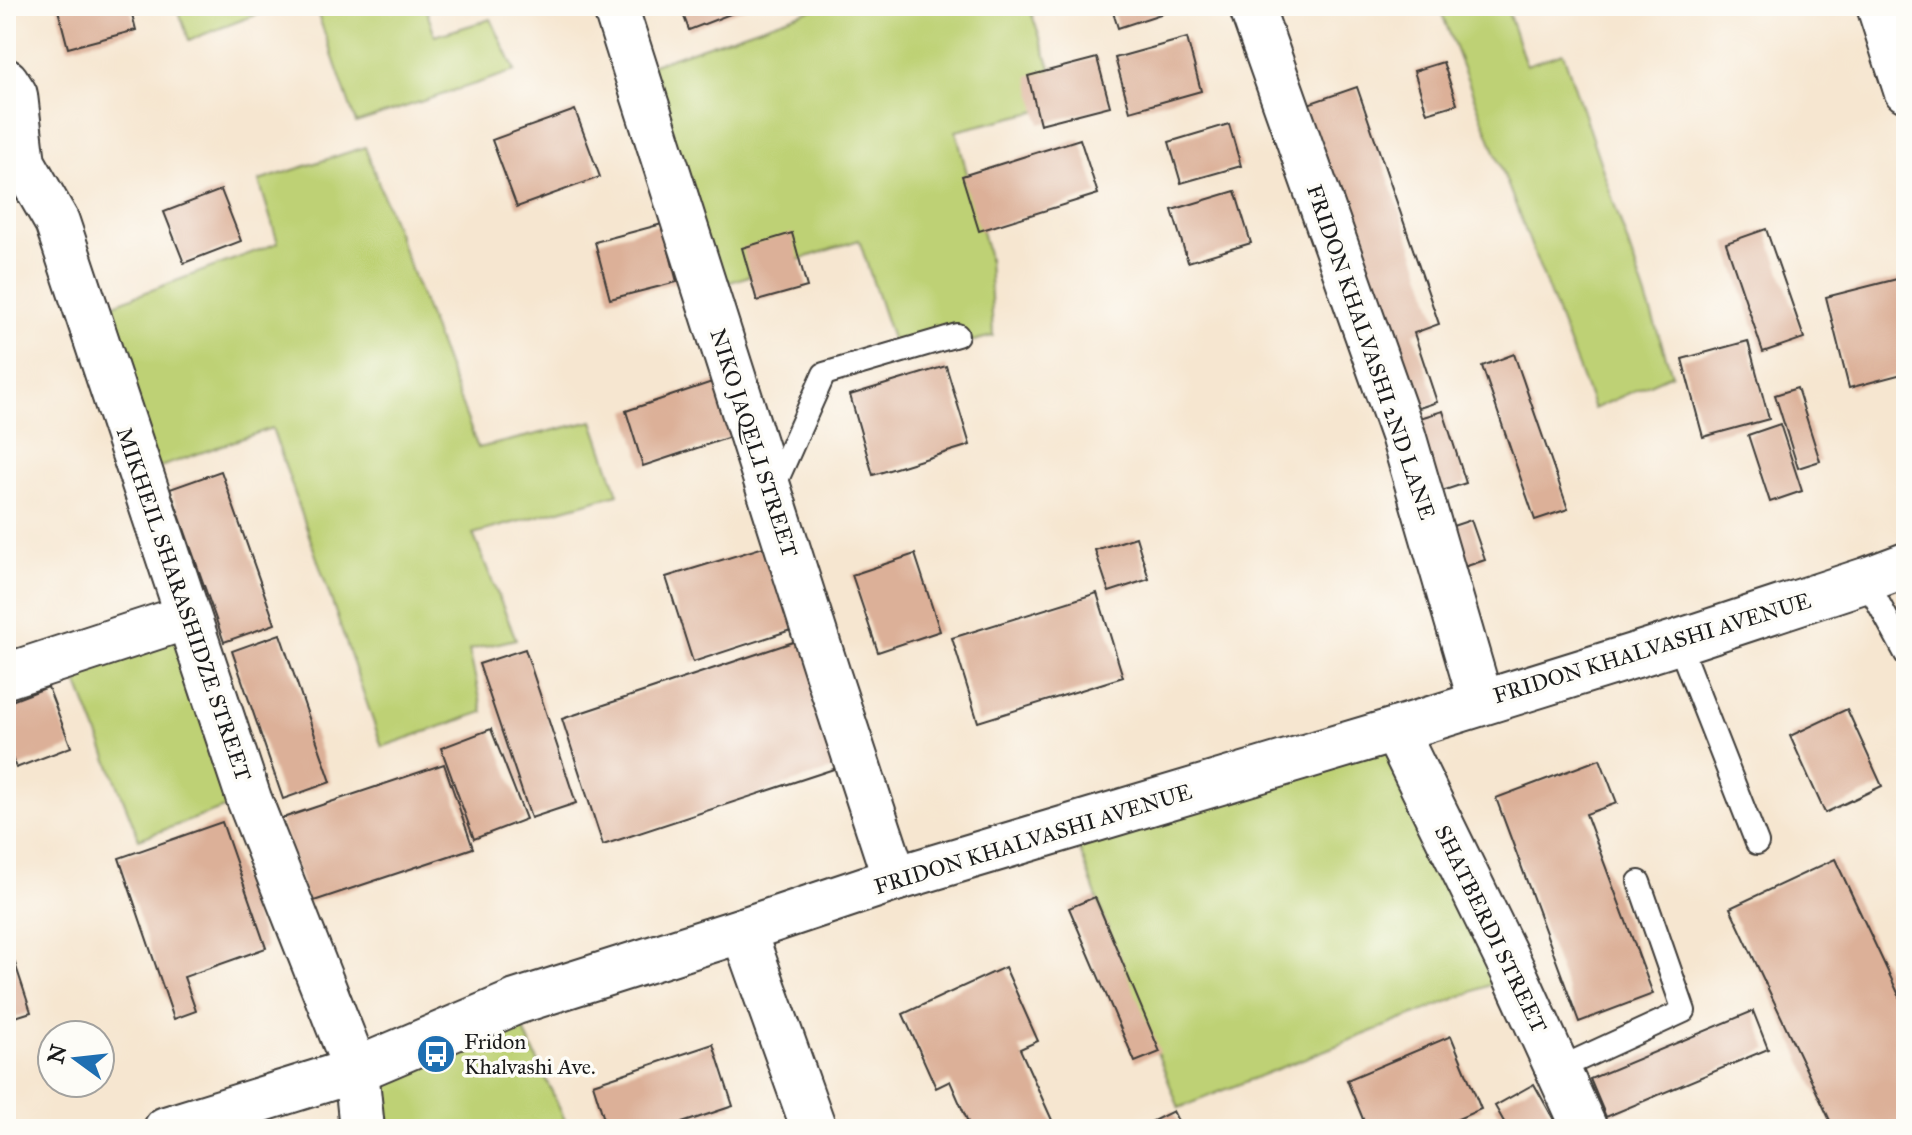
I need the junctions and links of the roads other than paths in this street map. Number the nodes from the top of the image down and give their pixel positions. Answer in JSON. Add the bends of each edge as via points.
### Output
{"nodes":[{"id":1,"x":615,"y":6,"type":"edge"},
{"id":2,"x":1251,"y":6,"type":"edge"},
{"id":3,"x":1879,"y":6,"type":"edge"},
{"id":4,"x":6,"y":81,"type":"edge"},
{"id":5,"x":1906,"y":90,"type":"edge"},
{"id":6,"x":14,"y":165,"type":"edge"},
{"id":7,"x":957,"y":335,"type":"dead end"},
{"id":8,"x":771,"y":495,"type":"junction"},
{"id":9,"x":1886,"y":573,"type":"edge"},
{"id":10,"x":187,"y":617,"type":"junction"},
{"id":11,"x":1678,"y":642,"type":"junction"},
{"id":12,"x":1906,"y":654,"type":"edge"},
{"id":13,"x":6,"y":676,"type":"edge"},
{"id":14,"x":1481,"y":702,"type":"junction"},
{"id":15,"x":1395,"y":730,"type":"junction"},
{"id":16,"x":1757,"y":843,"type":"dead end"},
{"id":17,"x":895,"y":879,"type":"junction"},
{"id":18,"x":1639,"y":882,"type":"dead end"},
{"id":19,"x":743,"y":930,"type":"junction"},
{"id":20,"x":1558,"y":1069,"type":"junction"},
{"id":21,"x":356,"y":1070,"type":"junction"},
{"id":22,"x":166,"y":1129,"type":"edge"},
{"id":23,"x":362,"y":1129,"type":"edge"},
{"id":24,"x":814,"y":1129,"type":"edge"},
{"id":25,"x":1585,"y":1129,"type":"edge"}],
"edges":[{"from":1,"to":8,"type":"main road","name":"NIKO JAQELI STREET"},
{"from":2,"to":14,"type":"main road","name":"FRIDON KHALVASHI 2ND LANE","via":[[1403,435]]},
{"from":3,"to":5,"type":"main road"},
{"from":4,"to":6,"type":"main road","name":"MIKHEIL SHARASHIDZE STREET","via":[[15,95]]},
{"from":6,"to":10,"type":"main road","name":"MIKHEIL SHARASHIDZE STREET","via":[[57,222]]},
{"from":7,"to":8,"type":"lane","via":[[824,374]]},
{"from":8,"to":17,"type":"main road","name":"NIKO JAQELI STREET"},
{"from":9,"to":11,"type":"main road","name":"FRIDON KHALVASHI AVENUE"},
{"from":9,"to":12,"type":"lane"},
{"from":10,"to":13,"type":"main road"},
{"from":10,"to":21,"type":"main road","name":"MIKHEIL SHARASHIDZE STREET","via":[[249,799]]},
{"from":11,"to":14,"type":"main road","name":"FRIDON KHALVASHI AVENUE"},
{"from":11,"to":16,"type":"lane"},
{"from":14,"to":15,"type":"main road","name":"FRIDON KHALVASHI AVENUE"},
{"from":15,"to":17,"type":"main road","name":"FRIDON KHALVASHI AVENUE"},
{"from":15,"to":20,"type":"main road","name":"SHATBERDI STREET"},
{"from":17,"to":19,"type":"main road","name":"FRIDON KHALVASHI AVENUE"},
{"from":18,"to":20,"type":"lane","via":[[1684,1011]]},
{"from":19,"to":21,"type":"main road","name":"FRIDON KHALVASHI AVENUE","via":[[516,1002]]},
{"from":19,"to":24,"type":"main road"},
{"from":20,"to":25,"type":"main road","name":"SHATBERDI STREET"},
{"from":21,"to":22,"type":"main road","name":"FRIDON KHALVASHI AVENUE"},
{"from":21,"to":23,"type":"main road","name":"MIKHEIL SHARASHIDZE STREET"}]}
